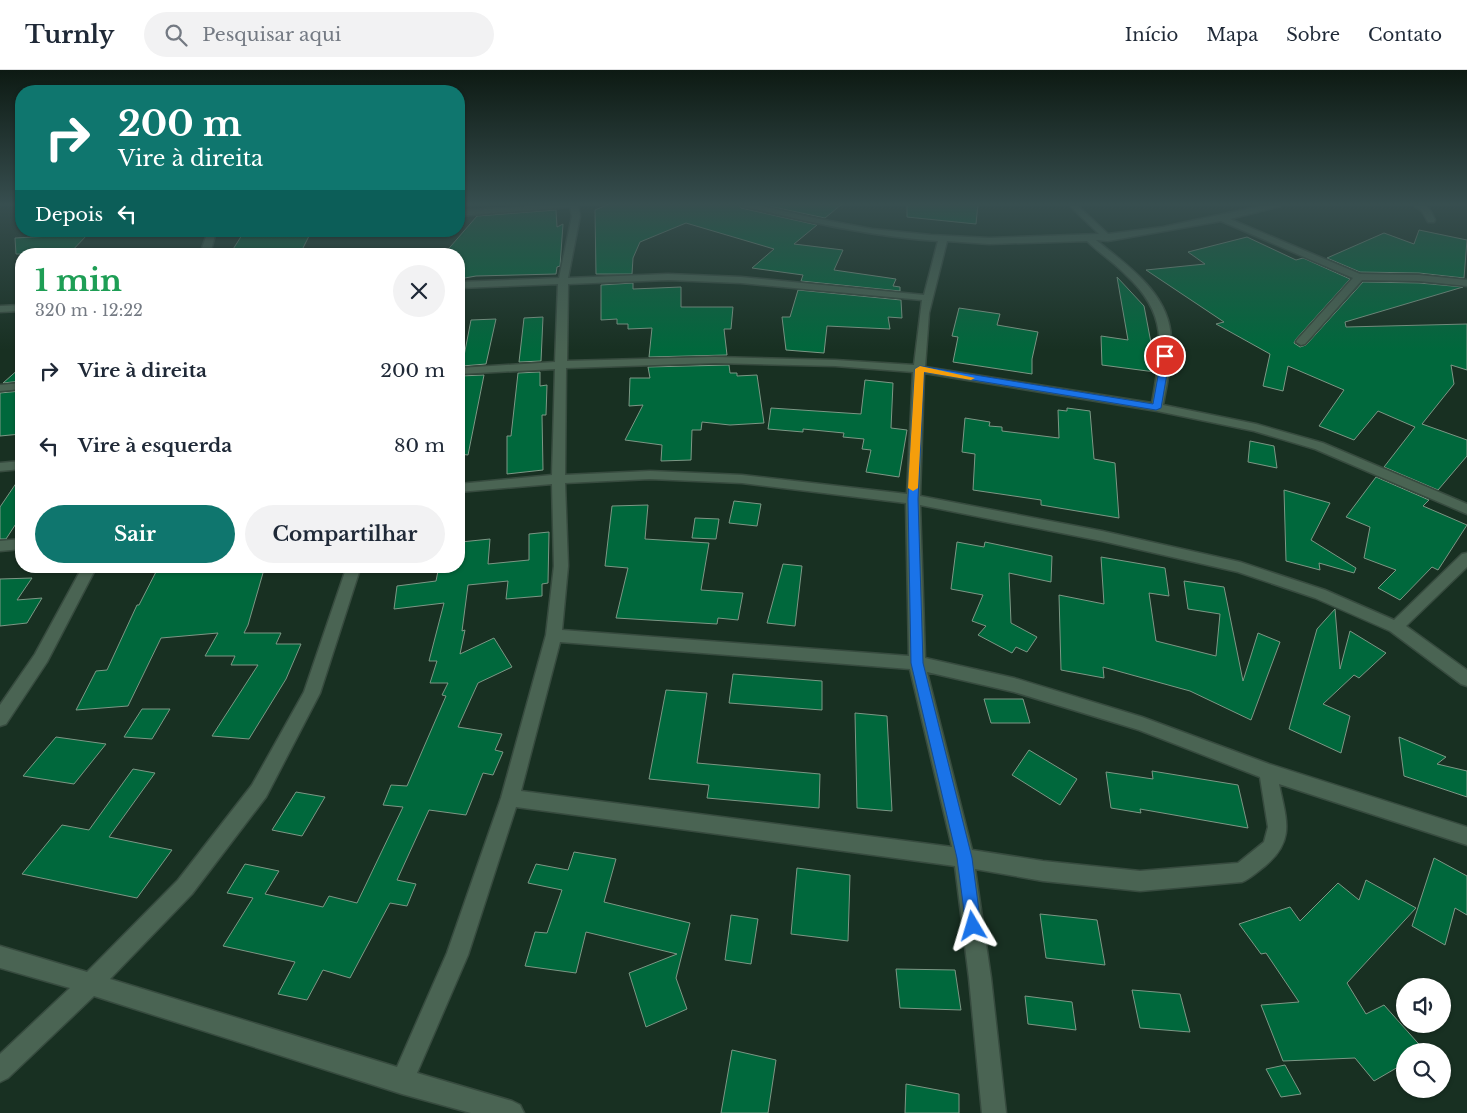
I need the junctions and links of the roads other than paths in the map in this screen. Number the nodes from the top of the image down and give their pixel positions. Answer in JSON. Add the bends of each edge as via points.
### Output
{"nodes":[{"id":1,"x":569,"y":253,"type":"edge"},
{"id":2,"x":939,"y":253,"type":"edge"},
{"id":3,"x":1106,"y":253,"type":"edge"},
{"id":4,"x":1302,"y":253,"type":"edge"},
{"id":5,"x":1359,"y":277,"type":"junction"},
{"id":6,"x":563,"y":281,"type":"junction"},
{"id":7,"x":1467,"y":283,"type":"edge"},
{"id":8,"x":465,"y":286,"type":"edge"},
{"id":9,"x":928,"y":298,"type":"junction"},
{"id":10,"x":15,"y":308,"type":"edge"},
{"id":11,"x":0,"y":309,"type":"edge"},
{"id":12,"x":1300,"y":342,"type":"dead end"},
{"id":13,"x":559,"y":365,"type":"junction"},
{"id":14,"x":920,"y":369,"type":"junction"},
{"id":15,"x":465,"y":372,"type":"edge"},
{"id":16,"x":15,"y":387,"type":"edge"},
{"id":17,"x":0,"y":388,"type":"edge"},
{"id":18,"x":1156,"y":408,"type":"junction"},
{"id":19,"x":15,"y":465,"type":"edge"},
{"id":20,"x":0,"y":466,"type":"edge"},
{"id":21,"x":558,"y":479,"type":"junction"},
{"id":22,"x":465,"y":487,"type":"edge"},
{"id":23,"x":913,"y":499,"type":"junction"},
{"id":24,"x":1467,"y":509,"type":"edge"},
{"id":25,"x":15,"y":545,"type":"edge"},
{"id":26,"x":0,"y":546,"type":"edge"},
{"id":27,"x":1467,"y":558,"type":"edge"},
{"id":28,"x":86,"y":573,"type":"edge"},
{"id":29,"x":352,"y":573,"type":"edge"},
{"id":30,"x":1396,"y":627,"type":"junction"},
{"id":31,"x":554,"y":635,"type":"junction"},
{"id":32,"x":917,"y":663,"type":"junction"},
{"id":33,"x":1467,"y":679,"type":"edge"},
{"id":34,"x":2,"y":714,"type":"edge"},
{"id":35,"x":1268,"y":772,"type":"junction"},
{"id":36,"x":510,"y":798,"type":"junction"},
{"id":37,"x":1467,"y":836,"type":"edge"},
{"id":38,"x":964,"y":858,"type":"junction"},
{"id":39,"x":0,"y":957,"type":"edge"},
{"id":40,"x":91,"y":983,"type":"junction"},
{"id":41,"x":0,"y":1070,"type":"edge"},
{"id":42,"x":402,"y":1082,"type":"junction"},
{"id":43,"x":512,"y":1113,"type":"edge"},
{"id":44,"x":994,"y":1113,"type":"edge"}],
"edges":[{"from":1,"to":6,"type":"street"},
{"from":2,"to":9,"type":"street"},
{"from":3,"to":18,"type":"street","via":[[1151,296],[1163,320],[1165,356]]},
{"from":4,"to":5,"type":"street"},
{"from":5,"to":7,"type":"street"},
{"from":5,"to":12,"type":"street"},
{"from":6,"to":8,"type":"street"},
{"from":6,"to":9,"type":"street","via":[[668,277],[741,280]]},
{"from":6,"to":13,"type":"street"},
{"from":9,"to":14,"type":"street"},
{"from":10,"to":11,"type":"street"},
{"from":13,"to":14,"type":"street","via":[[715,360]]},
{"from":13,"to":15,"type":"street"},
{"from":13,"to":21,"type":"street"},
{"from":14,"to":18,"type":"street"},
{"from":14,"to":23,"type":"street"},
{"from":16,"to":17,"type":"street"},
{"from":18,"to":24,"type":"street","via":[[1256,428],[1319,446]]},
{"from":19,"to":20,"type":"street"},
{"from":21,"to":22,"type":"street"},
{"from":21,"to":23,"type":"street","via":[[650,475],[742,479]]},
{"from":21,"to":31,"type":"street","via":[[561,566]]},
{"from":23,"to":30,"type":"street","via":[[1102,536],[1240,568],[1320,594]]},
{"from":23,"to":32,"type":"street"},
{"from":25,"to":26,"type":"street"},
{"from":27,"to":30,"type":"street"},
{"from":28,"to":34,"type":"street","via":[[41,658]]},
{"from":29,"to":40,"type":"street","via":[[312,693],[259,791],[185,887]]},
{"from":30,"to":33,"type":"street"},
{"from":31,"to":32,"type":"street"},
{"from":31,"to":36,"type":"street"},
{"from":32,"to":35,"type":"street","via":[[1014,685],[1133,722]]},
{"from":32,"to":38,"type":"street"},
{"from":35,"to":37,"type":"street"},
{"from":35,"to":38,"type":"street","via":[[1278,827],[1272,848],[1242,872],[1140,881],[1043,871]]},
{"from":36,"to":38,"type":"street"},
{"from":36,"to":42,"type":"street","via":[[457,955]]},
{"from":38,"to":44,"type":"street"},
{"from":39,"to":40,"type":"street"},
{"from":40,"to":41,"type":"street"},
{"from":40,"to":42,"type":"street"},
{"from":42,"to":43,"type":"street"}]}
